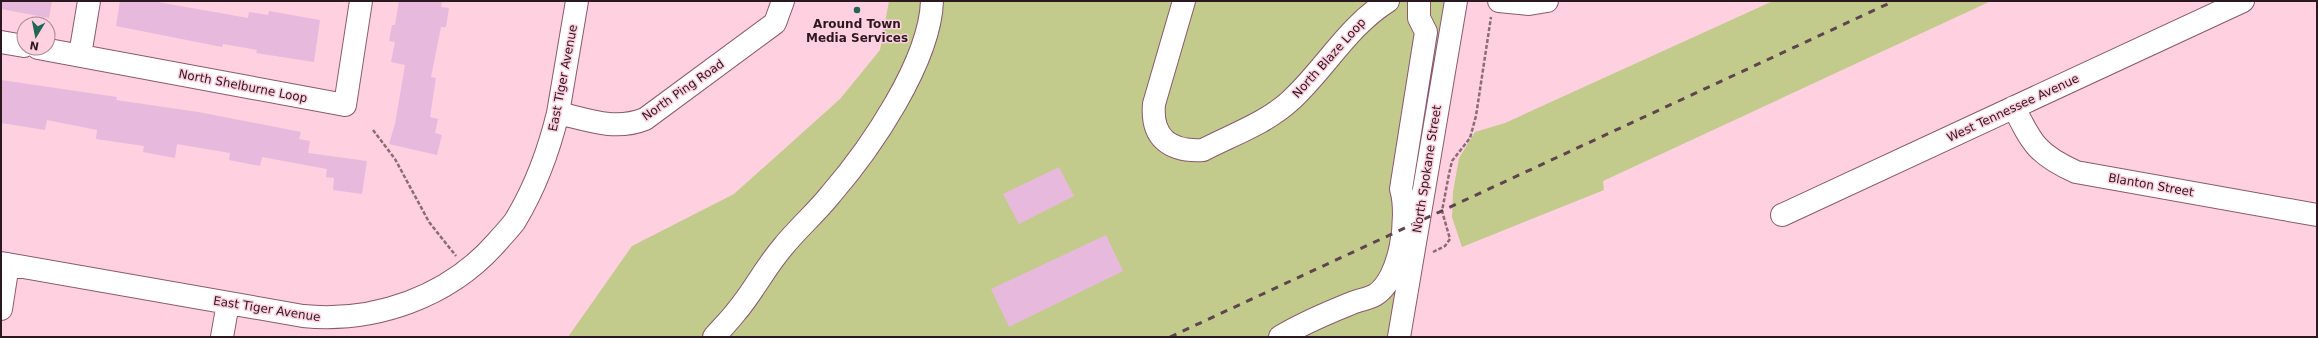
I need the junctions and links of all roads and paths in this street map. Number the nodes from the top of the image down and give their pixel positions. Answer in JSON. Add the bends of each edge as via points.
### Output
{"nodes":[{"id":1,"x":89,"y":1,"type":"edge"},
{"id":2,"x":362,"y":1,"type":"edge"},
{"id":3,"x":577,"y":1,"type":"edge"},
{"id":4,"x":782,"y":1,"type":"edge"},
{"id":5,"x":932,"y":1,"type":"edge"},
{"id":6,"x":1184,"y":1,"type":"edge"},
{"id":7,"x":1388,"y":1,"type":"edge"},
{"id":8,"x":1419,"y":1,"type":"edge"},
{"id":9,"x":1456,"y":1,"type":"edge"},
{"id":10,"x":1547,"y":1,"type":"edge"},
{"id":11,"x":2243,"y":1,"type":"edge"},
{"id":12,"x":1495,"y":8,"type":"edge"},
{"id":13,"x":1,"y":42,"type":"edge"},
{"id":14,"x":16,"y":45,"type":"edge"},
{"id":15,"x":56,"y":51,"type":"edge"},
{"id":16,"x":80,"y":55,"type":"junction"},
{"id":17,"x":2014,"y":107,"type":"junction"},
{"id":18,"x":558,"y":113,"type":"junction"},
{"id":19,"x":373,"y":130,"type":"dead end"},
{"id":20,"x":1782,"y":214,"type":"dead end"},
{"id":21,"x":2317,"y":215,"type":"edge"},
{"id":22,"x":1433,"y":252,"type":"dead end"},
{"id":23,"x":456,"y":257,"type":"dead end"},
{"id":24,"x":5,"y":264,"type":"edge"},
{"id":25,"x":228,"y":302,"type":"junction"},
{"id":26,"x":1,"y":309,"type":"edge"},
{"id":27,"x":222,"y":337,"type":"edge"},
{"id":28,"x":714,"y":337,"type":"edge"},
{"id":29,"x":1280,"y":337,"type":"edge"},
{"id":30,"x":1399,"y":337,"type":"edge"}],
"edges":[{"from":1,"to":16,"type":"street"},
{"from":2,"to":16,"type":"street","name":"North Shelburne Loop","via":[[345,105]]},
{"from":3,"to":18,"type":"street","name":"East Tiger Avenue"},
{"from":4,"to":18,"type":"street","name":"North Ping Road","via":[[775,24],[645,119],[631,125],[620,126]]},
{"from":5,"to":28,"type":"street","via":[[930,22],[921,53],[872,140],[847,176],[781,248],[736,312]]},
{"from":6,"to":7,"type":"street","name":"North Blaze Loop","via":[[1153,115],[1160,136],[1167,144],[1190,151],[1203,150],[1274,114],[1312,80],[1361,21]]},
{"from":8,"to":29,"type":"street","via":[[1419,18],[1426,32],[1401,189],[1405,215],[1397,260],[1384,286],[1375,295],[1312,320]]},
{"from":9,"to":30,"type":"street","name":"North Spokane Street"},
{"from":10,"to":12,"type":"street"},
{"from":11,"to":17,"type":"street","name":"West Tennessee Avenue"},
{"from":12,"to":22,"type":"path","via":[[1476,116],[1470,138],[1452,161],[1442,210],[1450,239],[1445,246]]},
{"from":13,"to":14,"type":"street"},
{"from":15,"to":16,"type":"street","name":"North Shelburne Loop"},
{"from":17,"to":20,"type":"street","name":"West Tennessee Avenue"},
{"from":17,"to":21,"type":"street","name":"Blanton Street","via":[[2026,133],[2038,150],[2054,162],[2076,172]]},
{"from":18,"to":25,"type":"street","name":"East Tiger Avenue","via":[[532,190],[514,222],[486,254],[456,279],[420,298],[354,317],[303,316]]},
{"from":19,"to":23,"type":"path","via":[[398,165],[429,222]]},
{"from":24,"to":25,"type":"street","name":"East Tiger Avenue"},
{"from":24,"to":26,"type":"street"},
{"from":25,"to":27,"type":"street"}]}
